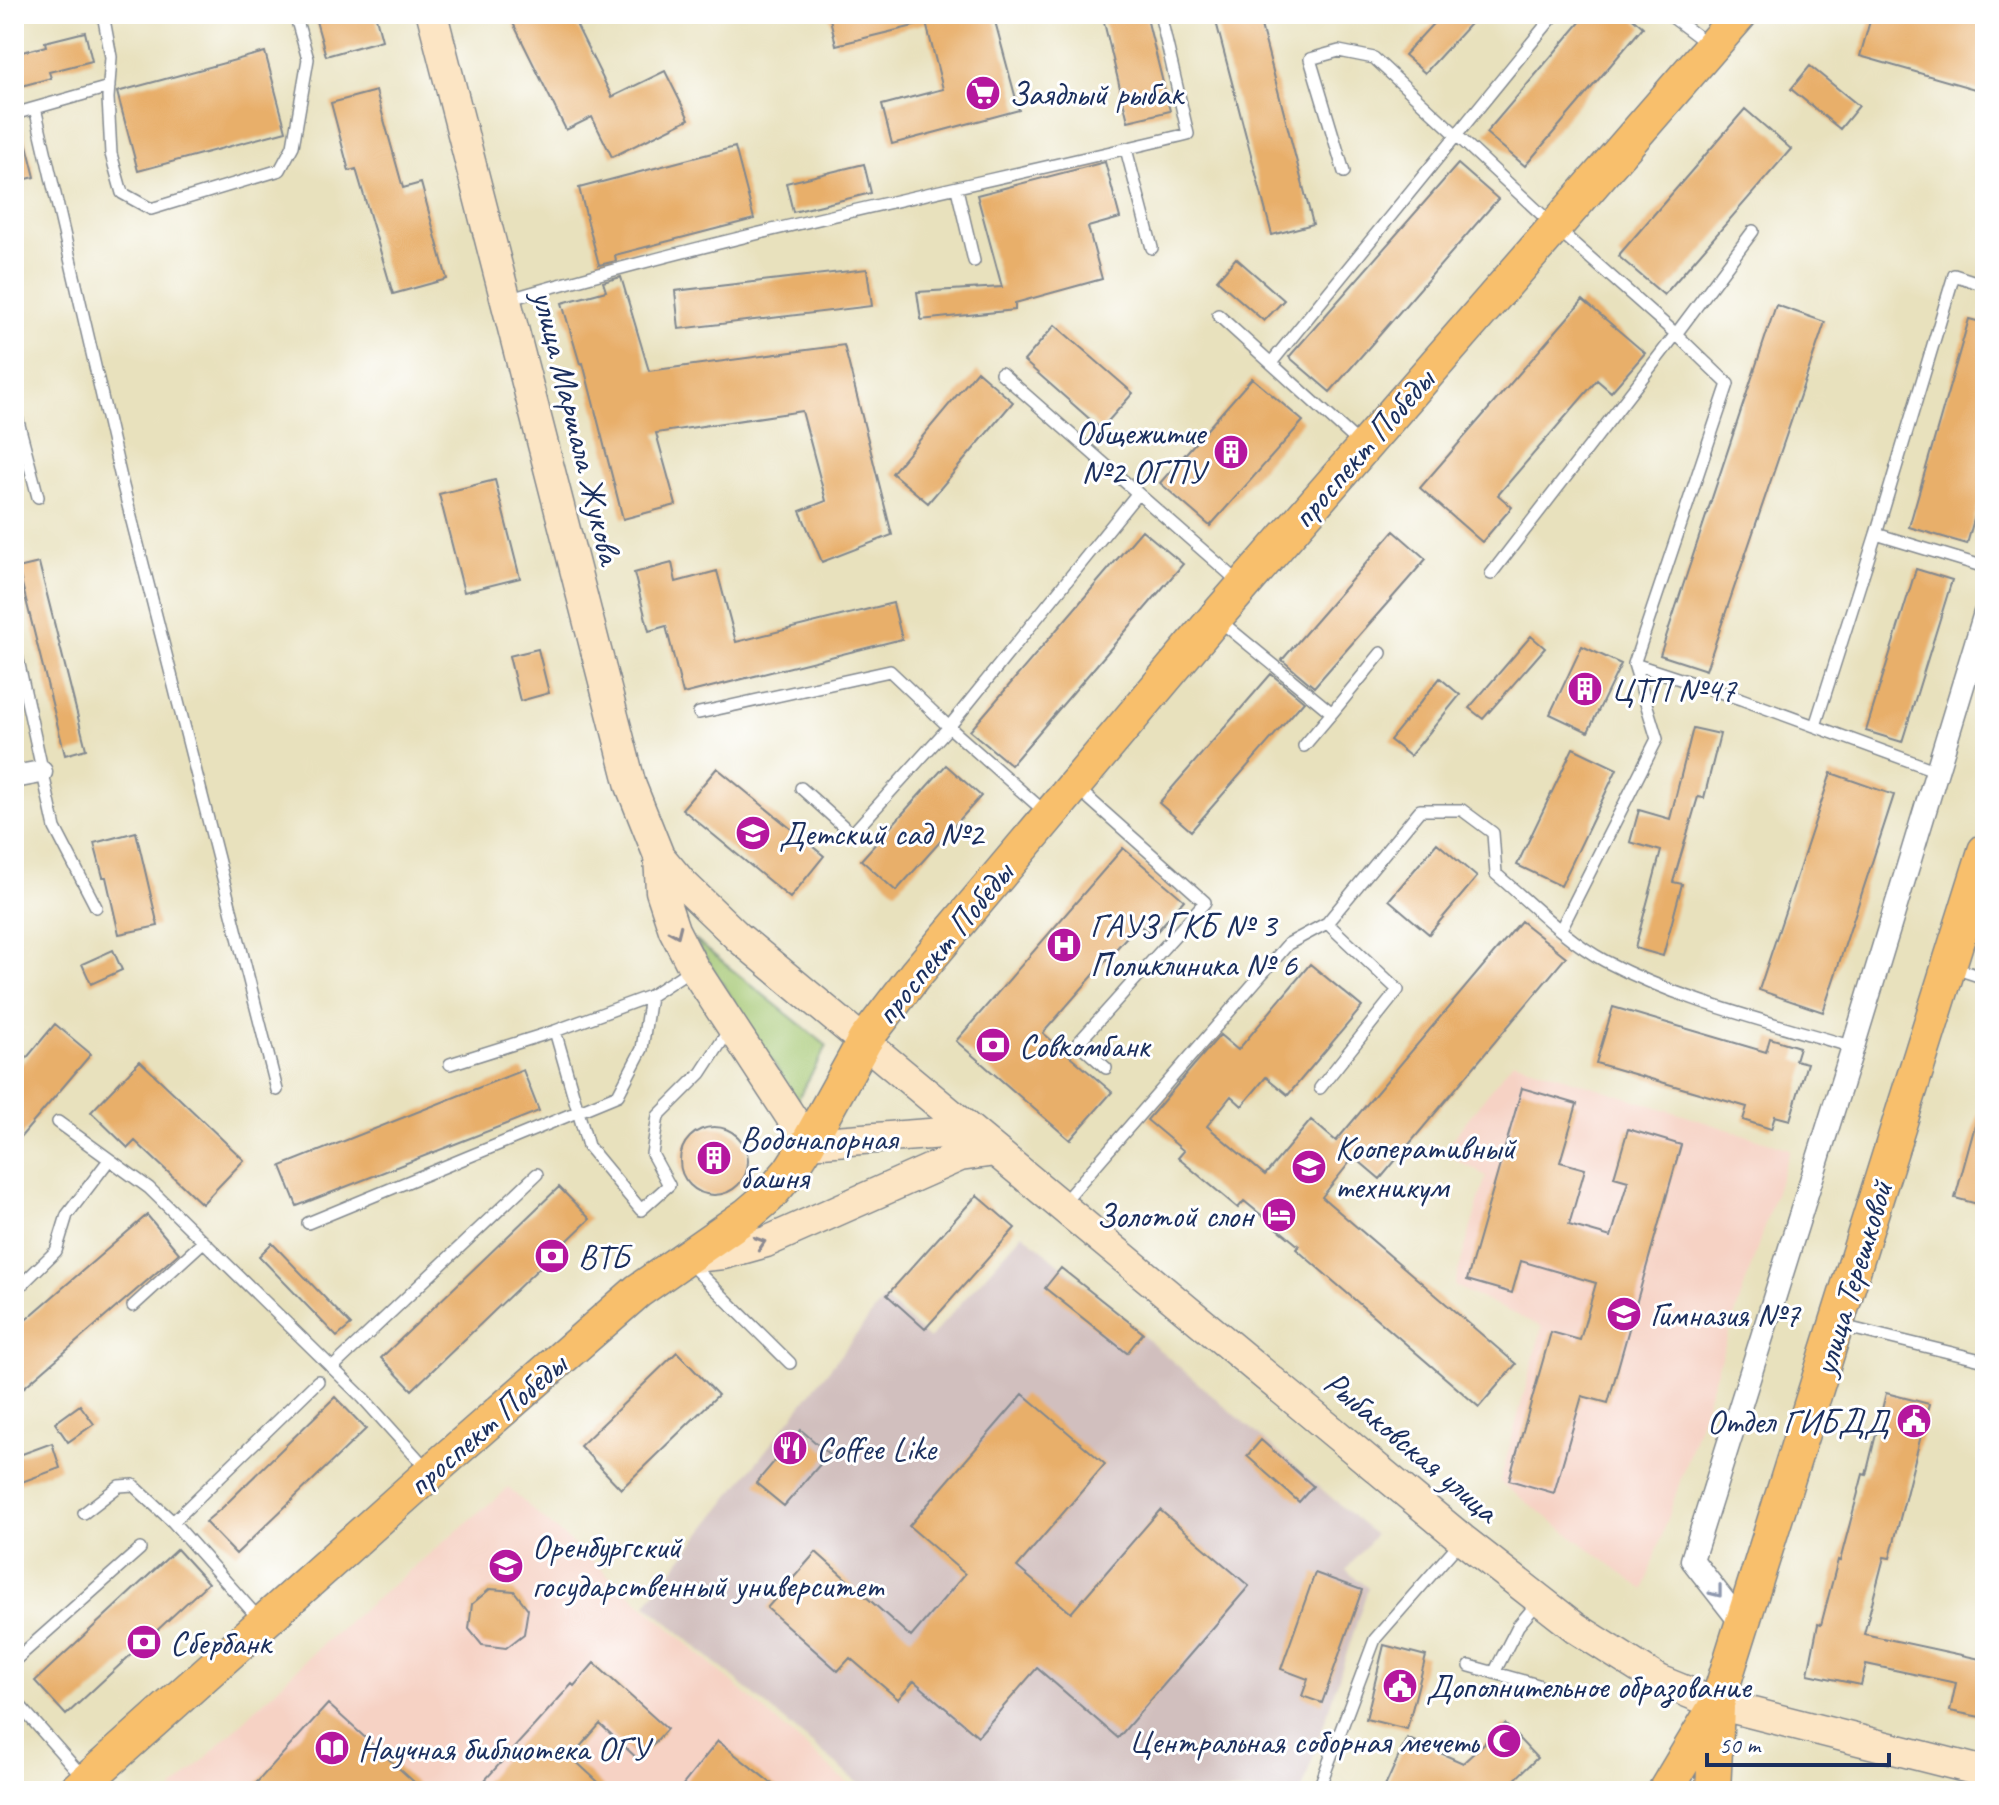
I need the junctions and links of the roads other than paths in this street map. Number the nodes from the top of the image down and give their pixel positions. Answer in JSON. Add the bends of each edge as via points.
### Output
{"nodes":[{"id":1,"x":103,"y":14,"type":"edge"},
{"id":2,"x":295,"y":14,"type":"edge"},
{"id":3,"x":432,"y":14,"type":"edge"},
{"id":4,"x":1160,"y":14,"type":"edge"},
{"id":5,"x":1555,"y":14,"type":"edge"},
{"id":6,"x":1668,"y":14,"type":"edge"},
{"id":7,"x":1740,"y":14,"type":"edge"},
{"id":8,"x":1712,"y":46,"type":"junction"},
{"id":9,"x":109,"y":87,"type":"junction"},
{"id":10,"x":35,"y":108,"type":"junction"},
{"id":11,"x":14,"y":114,"type":"edge"},
{"id":12,"x":1457,"y":136,"type":"junction"},
{"id":13,"x":1126,"y":149,"type":"junction"},
{"id":14,"x":1344,"y":172,"type":"dead end"},
{"id":15,"x":957,"y":189,"type":"junction"},
{"id":16,"x":1554,"y":226,"type":"junction"},
{"id":17,"x":1753,"y":231,"type":"dead end"},
{"id":18,"x":1152,"y":248,"type":"dead end"},
{"id":19,"x":974,"y":261,"type":"dead end"},
{"id":20,"x":1985,"y":285,"type":"edge"},
{"id":21,"x":506,"y":300,"type":"junction"},
{"id":22,"x":1218,"y":315,"type":"dead end"},
{"id":23,"x":1676,"y":334,"type":"junction"},
{"id":24,"x":1271,"y":363,"type":"junction"},
{"id":25,"x":1001,"y":373,"type":"dead end"},
{"id":26,"x":14,"y":406,"type":"edge"},
{"id":27,"x":1363,"y":447,"type":"junction"},
{"id":28,"x":1137,"y":494,"type":"junction"},
{"id":29,"x":38,"y":497,"type":"dead end"},
{"id":30,"x":1876,"y":534,"type":"junction"},
{"id":31,"x":1985,"y":567,"type":"edge"},
{"id":32,"x":1491,"y":574,"type":"dead end"},
{"id":33,"x":1243,"y":586,"type":"junction"},
{"id":34,"x":1985,"y":613,"type":"edge"},
{"id":35,"x":1216,"y":617,"type":"junction"},
{"id":36,"x":14,"y":642,"type":"edge"},
{"id":37,"x":1381,"y":653,"type":"dead end"},
{"id":38,"x":1634,"y":664,"type":"junction"},
{"id":39,"x":699,"y":713,"type":"dead end"},
{"id":40,"x":1332,"y":713,"type":"junction"},
{"id":41,"x":1815,"y":726,"type":"junction"},
{"id":42,"x":949,"y":727,"type":"junction"},
{"id":43,"x":1304,"y":746,"type":"dead end"},
{"id":44,"x":1937,"y":771,"type":"junction"},
{"id":45,"x":41,"y":772,"type":"junction"},
{"id":46,"x":14,"y":777,"type":"edge"},
{"id":47,"x":1073,"y":784,"type":"junction"},
{"id":48,"x":801,"y":788,"type":"dead end"},
{"id":49,"x":1048,"y":815,"type":"junction"},
{"id":50,"x":1985,"y":851,"type":"edge"},
{"id":51,"x":659,"y":856,"type":"junction"},
{"id":52,"x":96,"y":907,"type":"dead end"},
{"id":53,"x":1327,"y":923,"type":"junction"},
{"id":54,"x":1561,"y":929,"type":"junction"},
{"id":55,"x":1949,"y":966,"type":"junction"},
{"id":56,"x":693,"y":967,"type":"junction"},
{"id":57,"x":1985,"y":978,"type":"edge"},
{"id":58,"x":650,"y":996,"type":"junction"},
{"id":59,"x":731,"y":1026,"type":"junction"},
{"id":60,"x":555,"y":1031,"type":"junction"},
{"id":61,"x":865,"y":1040,"type":"junction"},
{"id":62,"x":1853,"y":1047,"type":"junction"},
{"id":63,"x":450,"y":1064,"type":"dead end"},
{"id":64,"x":1106,"y":1068,"type":"dead end"},
{"id":65,"x":1320,"y":1088,"type":"dead end"},
{"id":66,"x":277,"y":1090,"type":"dead end"},
{"id":67,"x":579,"y":1112,"type":"junction"},
{"id":68,"x":58,"y":1122,"type":"dead end"},
{"id":69,"x":970,"y":1131,"type":"junction"},
{"id":70,"x":808,"y":1143,"type":"junction"},
{"id":71,"x":995,"y":1151,"type":"junction"},
{"id":72,"x":109,"y":1160,"type":"junction"},
{"id":73,"x":537,"y":1174,"type":"dead end"},
{"id":74,"x":1061,"y":1206,"type":"junction"},
{"id":75,"x":308,"y":1223,"type":"dead end"},
{"id":76,"x":202,"y":1243,"type":"junction"},
{"id":77,"x":684,"y":1258,"type":"junction"},
{"id":78,"x":14,"y":1292,"type":"edge"},
{"id":79,"x":133,"y":1306,"type":"dead end"},
{"id":80,"x":1838,"y":1325,"type":"junction"},
{"id":81,"x":1985,"y":1361,"type":"edge"},
{"id":82,"x":790,"y":1363,"type":"dead end"},
{"id":83,"x":332,"y":1368,"type":"junction"},
{"id":84,"x":318,"y":1381,"type":"dead end"},
{"id":85,"x":430,"y":1473,"type":"junction"},
{"id":86,"x":84,"y":1513,"type":"dead end"},
{"id":87,"x":173,"y":1522,"type":"junction"},
{"id":88,"x":1462,"y":1539,"type":"junction"},
{"id":89,"x":140,"y":1549,"type":"dead end"},
{"id":90,"x":1540,"y":1599,"type":"junction"},
{"id":91,"x":263,"y":1623,"type":"junction"},
{"id":92,"x":1742,"y":1624,"type":"junction"},
{"id":93,"x":14,"y":1661,"type":"edge"},
{"id":94,"x":1470,"y":1666,"type":"dead end"},
{"id":95,"x":1494,"y":1673,"type":"junction"},
{"id":96,"x":1538,"y":1685,"type":"dead end"},
{"id":97,"x":14,"y":1699,"type":"edge"},
{"id":98,"x":1717,"y":1704,"type":"junction"},
{"id":99,"x":1985,"y":1772,"type":"edge"},
{"id":100,"x":80,"y":1786,"type":"edge"},
{"id":101,"x":1318,"y":1791,"type":"edge"},
{"id":102,"x":1665,"y":1791,"type":"edge"},
{"id":103,"x":1713,"y":1791,"type":"edge"}],
"edges":[{"from":1,"to":9,"type":"lane","via":[[111,57]]},
{"from":2,"to":9,"type":"lane","via":[[308,59],[293,146],[280,170],[151,209],[122,193],[111,154]]},
{"from":3,"to":21,"type":"main road","name":"улица Маршала Жукова"},
{"from":4,"to":13,"type":"lane","via":[[1188,134]]},
{"from":5,"to":12,"type":"lane"},
{"from":6,"to":8,"type":"lane"},
{"from":7,"to":8,"type":"main road","name":"проспект Победы"},
{"from":8,"to":16,"type":"main road","name":"проспект Победы"},
{"from":9,"to":10,"type":"lane"},
{"from":10,"to":11,"type":"lane"},
{"from":10,"to":66,"type":"lane","via":[[121,478]]},
{"from":12,"to":14,"type":"lane","via":[[1374,58],[1339,51],[1310,59]]},
{"from":12,"to":16,"type":"lane"},
{"from":12,"to":24,"type":"lane"},
{"from":13,"to":15,"type":"lane"},
{"from":13,"to":18,"type":"lane"},
{"from":15,"to":19,"type":"lane"},
{"from":15,"to":21,"type":"lane"},
{"from":16,"to":23,"type":"lane"},
{"from":16,"to":27,"type":"main road","name":"проспект Победы"},
{"from":17,"to":23,"type":"lane"},
{"from":20,"to":30,"type":"lane","via":[[1954,275]]},
{"from":21,"to":51,"type":"main road","name":"улица Маршала Жукова","via":[[631,786]]},
{"from":22,"to":24,"type":"lane"},
{"from":23,"to":32,"type":"lane"},
{"from":23,"to":38,"type":"lane","via":[[1728,384]]},
{"from":24,"to":27,"type":"lane"},
{"from":25,"to":28,"type":"lane"},
{"from":26,"to":29,"type":"lane"},
{"from":27,"to":33,"type":"main road","name":"проспект Победы"},
{"from":28,"to":33,"type":"lane"},
{"from":28,"to":42,"type":"lane"},
{"from":30,"to":31,"type":"lane"},
{"from":30,"to":41,"type":"lane"},
{"from":33,"to":35,"type":"main road","name":"проспект Победы"},
{"from":34,"to":44,"type":"street"},
{"from":35,"to":40,"type":"lane"},
{"from":35,"to":47,"type":"main road","name":"проспект Победы"},
{"from":36,"to":45,"type":"lane"},
{"from":37,"to":40,"type":"lane"},
{"from":38,"to":41,"type":"lane"},
{"from":38,"to":54,"type":"lane","via":[[1657,739]]},
{"from":39,"to":42,"type":"lane","via":[[890,671]]},
{"from":40,"to":43,"type":"lane"},
{"from":41,"to":44,"type":"lane"},
{"from":42,"to":48,"type":"lane","via":[[852,834]]},
{"from":42,"to":49,"type":"lane"},
{"from":44,"to":62,"type":"street"},
{"from":45,"to":46,"type":"street"},
{"from":45,"to":52,"type":"lane","via":[[55,828]]},
{"from":47,"to":49,"type":"main road","name":"проспект Победы"},
{"from":47,"to":64,"type":"lane","via":[[1205,902],[1078,1043]]},
{"from":49,"to":61,"type":"main road","name":"проспект Победы"},
{"from":50,"to":55,"type":"main road","name":"улица Терешковой"},
{"from":51,"to":56,"type":"main road","name":"улица Маршала Жукова","one_way":true,"via":[[661,891]]},
{"from":51,"to":61,"type":"main road","name":"улица Маршала Жукова","via":[[738,937]]},
{"from":53,"to":54,"type":"lane","via":[[1420,810],[1462,810],[1493,833],[1496,874]]},
{"from":53,"to":65,"type":"lane","via":[[1398,990]]},
{"from":53,"to":74,"type":"lane","via":[[1288,944]]},
{"from":54,"to":62,"type":"lane","via":[[1604,961],[1700,1002]]},
{"from":55,"to":57,"type":"lane"},
{"from":55,"to":80,"type":"main road","name":"улица Терешковой"},
{"from":56,"to":58,"type":"lane"},
{"from":56,"to":59,"type":"main road","name":"улица Маршала Жукова"},
{"from":58,"to":60,"type":"lane"},
{"from":58,"to":67,"type":"lane","via":[[642,1049],[618,1095]]},
{"from":59,"to":67,"type":"lane","via":[[701,1073],[658,1116],[652,1154],[669,1185],[641,1210],[588,1146]]},
{"from":59,"to":70,"type":"main road","name":"улица Маршала Жукова"},
{"from":60,"to":63,"type":"lane"},
{"from":60,"to":67,"type":"lane"},
{"from":61,"to":69,"type":"main road","name":"Рыбаковская улица"},
{"from":61,"to":70,"type":"main road","name":"проспект Победы"},
{"from":62,"to":92,"type":"street","one_way":true,"via":[[1692,1560]]},
{"from":67,"to":75,"type":"lane"},
{"from":68,"to":72,"type":"lane"},
{"from":69,"to":70,"type":"main road"},
{"from":69,"to":71,"type":"main road","name":"Рыбаковская улица"},
{"from":70,"to":77,"type":"main road","name":"проспект Победы","via":[[768,1197]]},
{"from":71,"to":74,"type":"main road","name":"Рыбаковская улица"},
{"from":77,"to":71,"type":"main road","one_way":true,"via":[[766,1242],[960,1156]]},
{"from":72,"to":76,"type":"lane","via":[[149,1188]]},
{"from":72,"to":78,"type":"lane","via":[[67,1215],[56,1251]]},
{"from":73,"to":83,"type":"lane"},
{"from":74,"to":88,"type":"main road","name":"Рыбаковская улица"},
{"from":76,"to":79,"type":"lane"},
{"from":76,"to":83,"type":"lane"},
{"from":77,"to":82,"type":"lane"},
{"from":77,"to":85,"type":"main road","name":"проспект Победы","via":[[638,1291]]},
{"from":80,"to":81,"type":"lane"},
{"from":80,"to":92,"type":"main road","name":"улица Терешковой"},
{"from":83,"to":85,"type":"lane"},
{"from":84,"to":87,"type":"lane"},
{"from":85,"to":91,"type":"main road","name":"проспект Победы"},
{"from":86,"to":87,"type":"lane","via":[[119,1486],[133,1485]]},
{"from":87,"to":91,"type":"lane"},
{"from":88,"to":90,"type":"main road","name":"Рыбаковская улица"},
{"from":88,"to":101,"type":"lane","via":[[1375,1639]]},
{"from":89,"to":93,"type":"lane"},
{"from":90,"to":95,"type":"lane","via":[[1518,1626]]},
{"from":90,"to":98,"type":"main road","name":"Рыбаковская улица","via":[[1658,1680]]},
{"from":91,"to":100,"type":"main road","name":"проспект Победы"},
{"from":92,"to":98,"type":"main road","name":"улица Терешковой"},
{"from":94,"to":95,"type":"lane"},
{"from":95,"to":96,"type":"lane"},
{"from":97,"to":100,"type":"lane"},
{"from":98,"to":99,"type":"main road","name":"Рыбаковская улица"},
{"from":98,"to":102,"type":"main road","name":"улица Терешковой"},
{"from":98,"to":103,"type":"main road","name":"улица Терешковой"}]}
